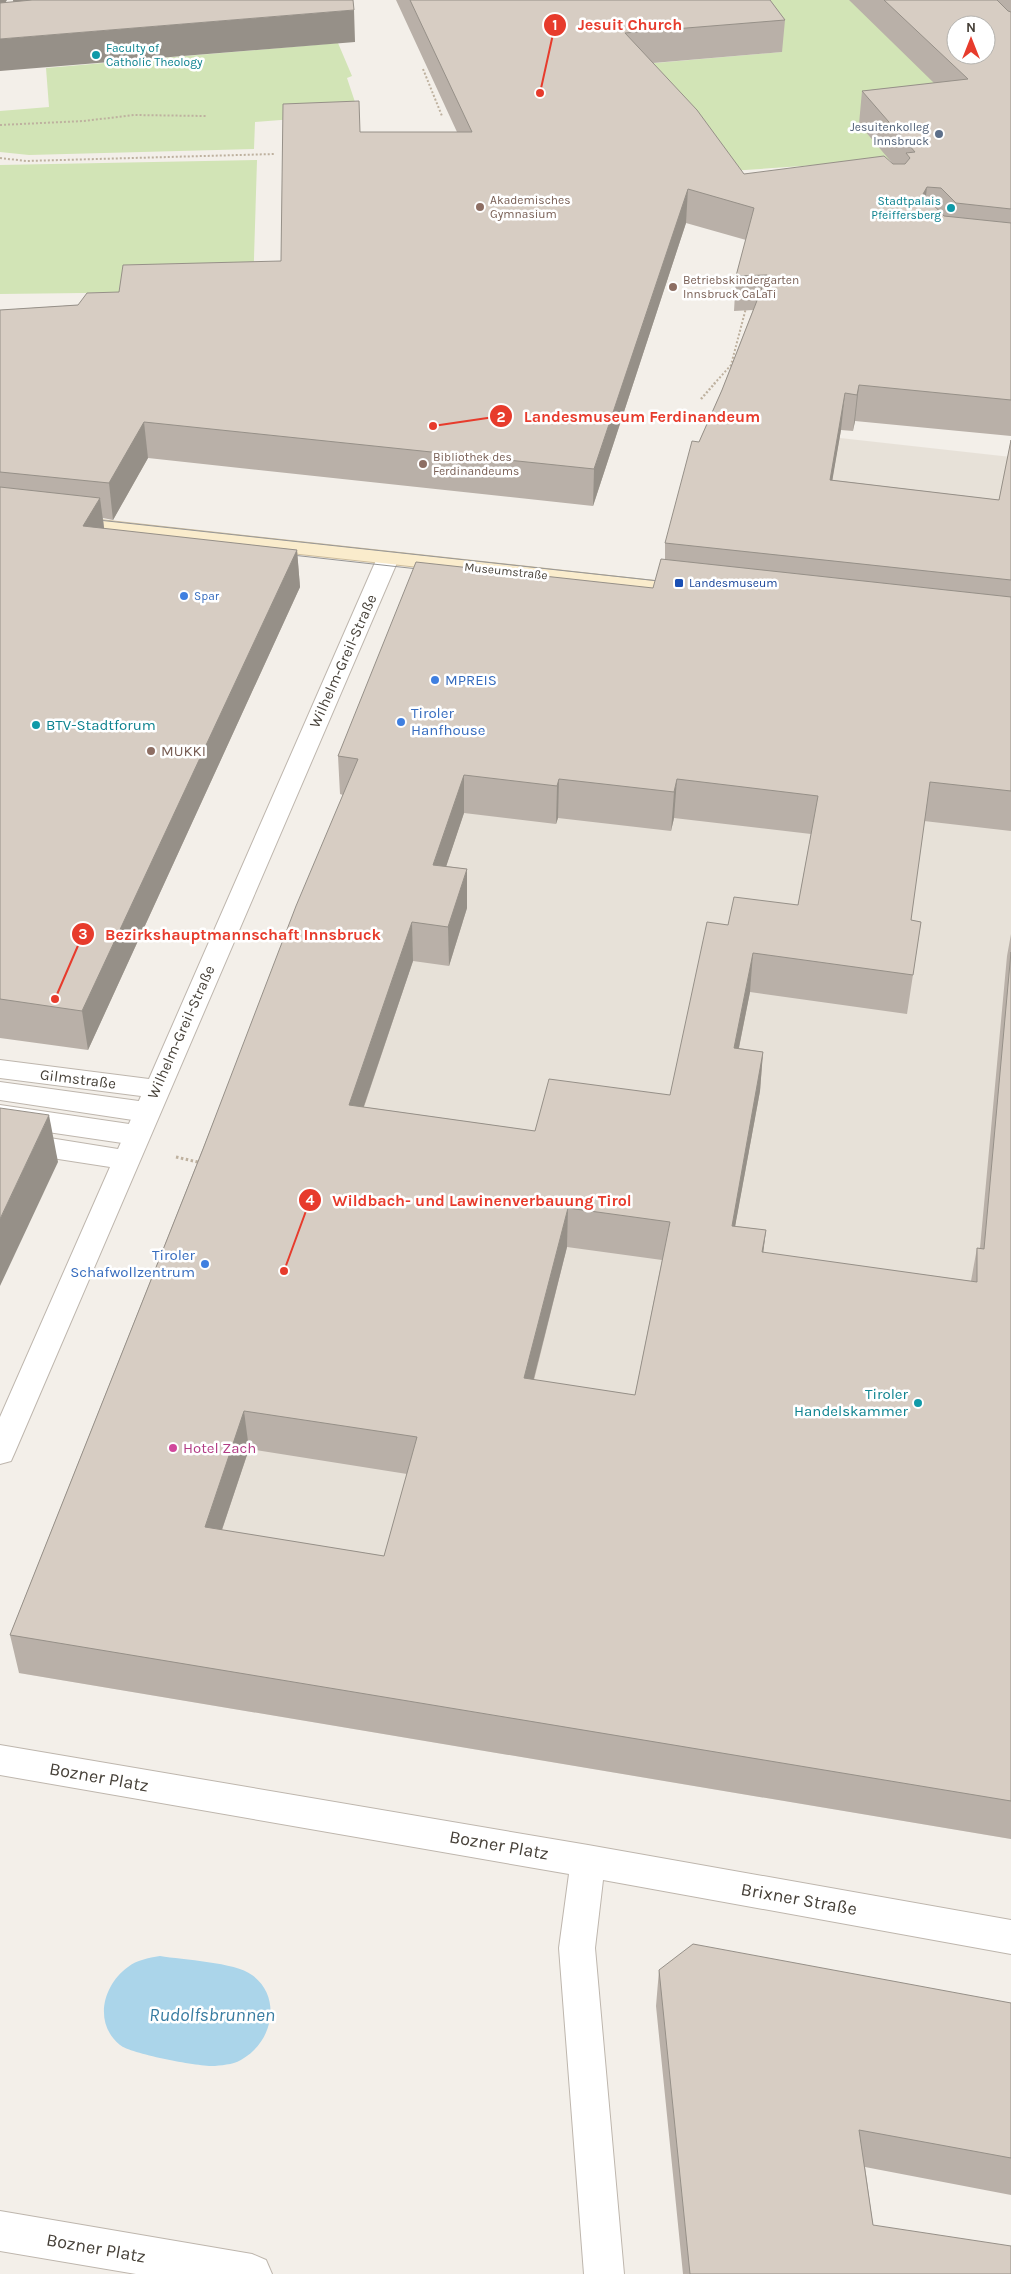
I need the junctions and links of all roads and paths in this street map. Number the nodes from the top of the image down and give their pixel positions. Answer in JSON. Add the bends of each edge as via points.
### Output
{"nodes":[{"id":1,"x":423,"y":69,"type":"edge"},
{"id":2,"x":206,"y":116,"type":"dead end"},
{"id":3,"x":442,"y":116,"type":"dead end"},
{"id":4,"x":0,"y":125,"type":"edge"},
{"id":5,"x":275,"y":154,"type":"dead end"},
{"id":6,"x":0,"y":158,"type":"edge"},
{"id":7,"x":748,"y":303,"type":"edge"},
{"id":8,"x":701,"y":399,"type":"dead end"},
{"id":9,"x":0,"y":515,"type":"edge"},
{"id":10,"x":388,"y":558,"type":"junction"},
{"id":11,"x":715,"y":594,"type":"edge"},
{"id":12,"x":0,"y":1069,"type":"edge"},
{"id":13,"x":0,"y":1091,"type":"edge"},
{"id":14,"x":0,"y":1114,"type":"edge"},
{"id":15,"x":141,"y":1124,"type":"junction"},
{"id":16,"x":0,"y":1140,"type":"edge"},
{"id":17,"x":0,"y":1452,"type":"edge"},
{"id":18,"x":0,"y":1760,"type":"edge"},
{"id":19,"x":588,"y":1860,"type":"junction"},
{"id":20,"x":1011,"y":1938,"type":"edge"},
{"id":21,"x":0,"y":2231,"type":"edge"},
{"id":22,"x":252,"y":2274,"type":"edge"},
{"id":23,"x":604,"y":2274,"type":"edge"}],
"edges":[{"from":1,"to":3,"type":"path"},
{"from":2,"to":4,"type":"path","via":[[134,115]]},
{"from":5,"to":6,"type":"path","via":[[26,161]]},
{"from":7,"to":8,"type":"path","via":[[731,365]]},
{"from":9,"to":10,"type":"street","name":"Museumstraße"},
{"from":10,"to":11,"type":"street","name":"Museumstraße"},
{"from":10,"to":15,"type":"street","name":"Wilhelm-Greil-Straße"},
{"from":12,"to":15,"type":"street","name":"Gilmstraße"},
{"from":13,"to":15,"type":"street"},
{"from":14,"to":15,"type":"street"},
{"from":15,"to":16,"type":"street"},
{"from":15,"to":17,"type":"street","name":"Wilhelm-Greil-Straße"},
{"from":18,"to":19,"type":"street","name":"Bozner Platz"},
{"from":19,"to":20,"type":"street","name":"Brixner Straße"},
{"from":19,"to":23,"type":"street","via":[[577,1948]]},
{"from":21,"to":22,"type":"street","name":"Bozner Platz"}]}
